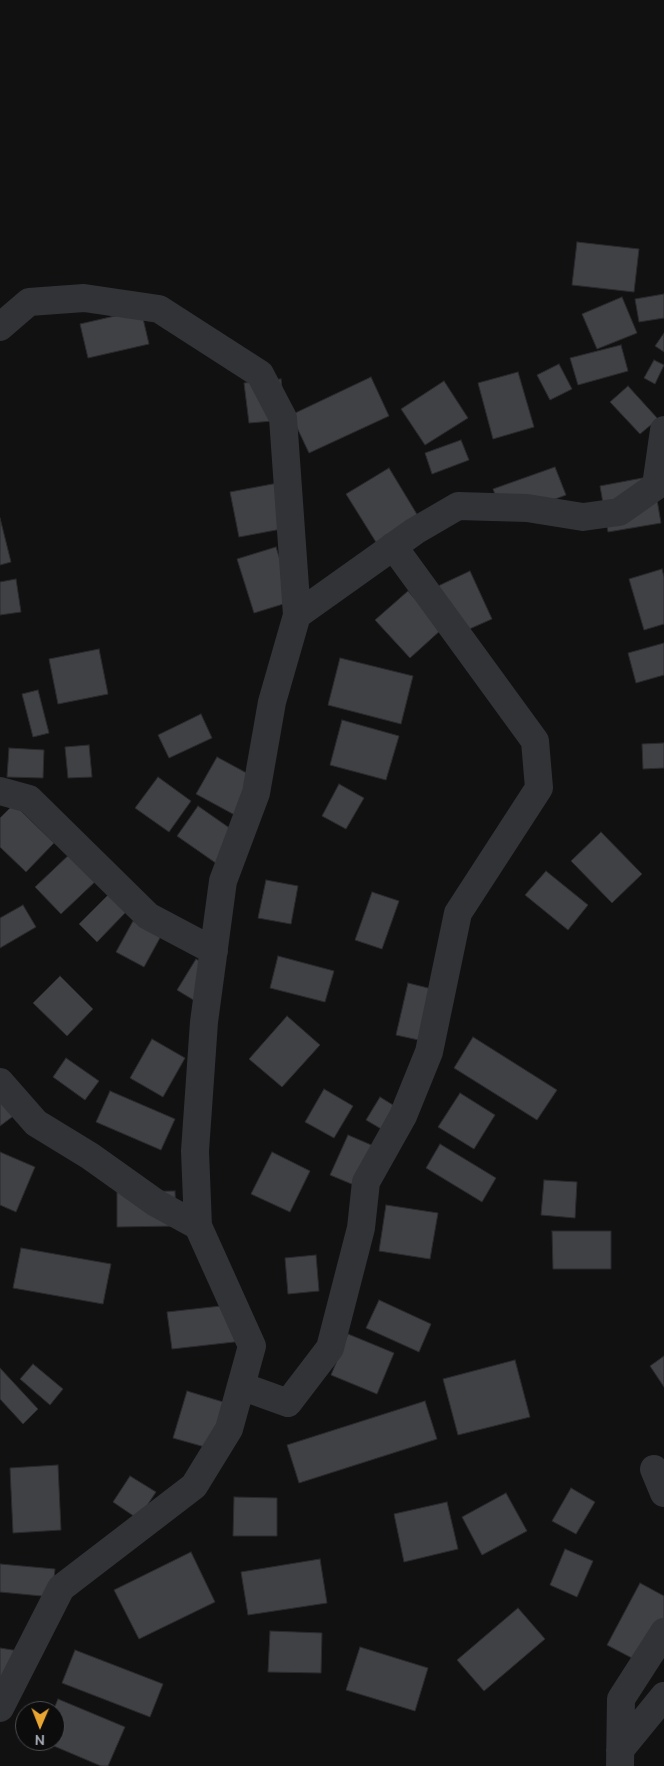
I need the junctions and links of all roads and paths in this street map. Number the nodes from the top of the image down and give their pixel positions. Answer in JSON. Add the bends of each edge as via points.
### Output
{"nodes":[{"id":1,"x":0,"y":327,"type":"edge"},
{"id":2,"x":664,"y":430,"type":"edge"},
{"id":3,"x":393,"y":546,"type":"junction"},
{"id":4,"x":297,"y":615,"type":"junction"},
{"id":5,"x":0,"y":791,"type":"edge"},
{"id":6,"x":214,"y":951,"type":"junction"},
{"id":7,"x":0,"y":1082,"type":"edge"},
{"id":8,"x":198,"y":1226,"type":"junction"},
{"id":9,"x":241,"y":1386,"type":"junction"},
{"id":10,"x":664,"y":1632,"type":"edge"},
{"id":11,"x":664,"y":1696,"type":"edge"},
{"id":12,"x":0,"y":1708,"type":"edge"},
{"id":13,"x":620,"y":1758,"type":"edge"}],
"edges":[{"from":1,"to":4,"type":"street","via":[[29,302],[84,298],[159,309],[260,374],[283,418]]},
{"from":2,"to":3,"type":"street","via":[[656,486],[619,512],[583,516],[527,508],[458,506]]},
{"from":3,"to":4,"type":"street"},
{"from":3,"to":9,"type":"street","via":[[535,741],[538,788],[458,913],[429,1052],[403,1116],[366,1182],[361,1228],[330,1348],[288,1403]]},
{"from":4,"to":6,"type":"street","via":[[272,702],[256,793],[223,881]]},
{"from":5,"to":6,"type":"street","via":[[30,799],[148,916]]},
{"from":6,"to":8,"type":"street","via":[[204,1022],[195,1151]]},
{"from":7,"to":8,"type":"street","via":[[36,1123],[156,1203]]},
{"from":8,"to":9,"type":"street","via":[[252,1346]]},
{"from":9,"to":12,"type":"street","via":[[229,1429],[194,1486],[62,1588]]},
{"from":10,"to":13,"type":"street","via":[[621,1699]]},
{"from":11,"to":13,"type":"street"}]}
